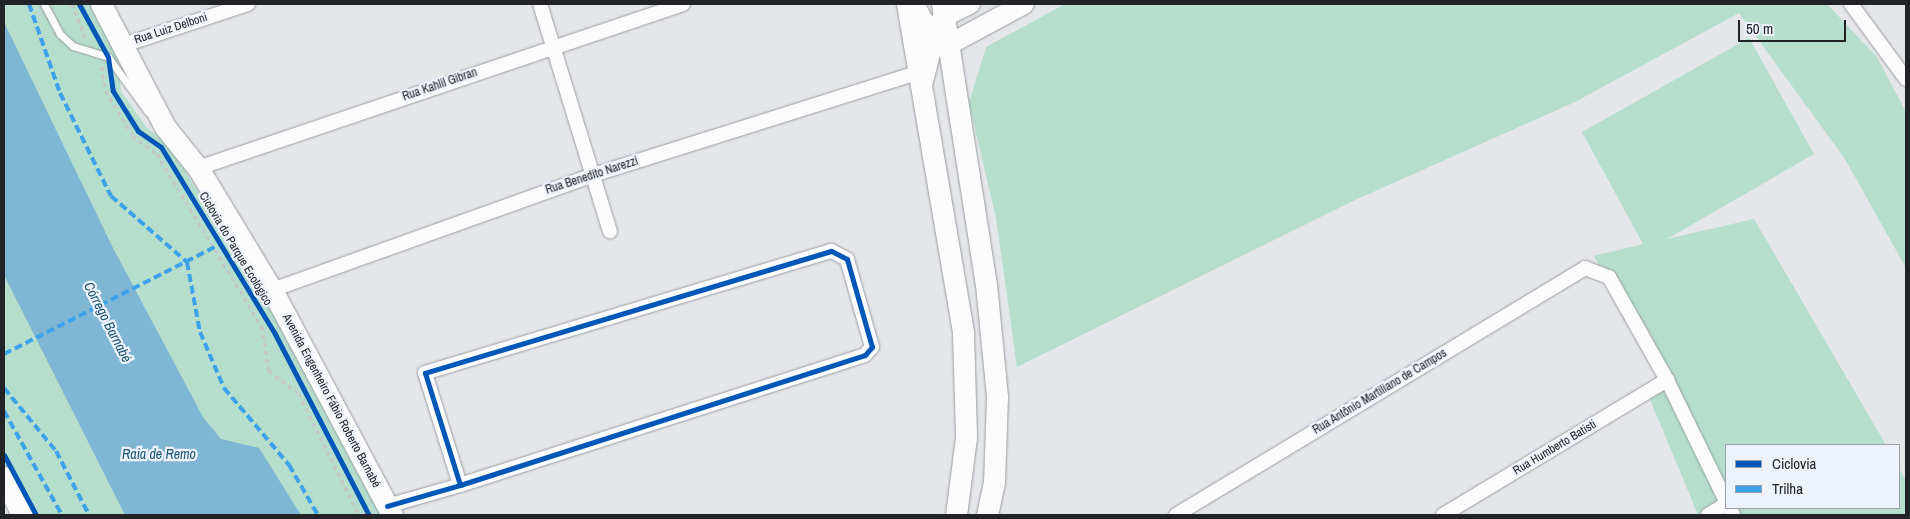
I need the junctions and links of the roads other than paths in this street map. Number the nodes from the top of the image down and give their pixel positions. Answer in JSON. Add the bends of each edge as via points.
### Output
{"nodes":[{"id":1,"x":44,"y":4,"type":"edge"},
{"id":2,"x":100,"y":4,"type":"edge"},
{"id":3,"x":248,"y":4,"type":"edge"},
{"id":4,"x":540,"y":4,"type":"edge"},
{"id":5,"x":683,"y":4,"type":"edge"},
{"id":6,"x":907,"y":4,"type":"edge"},
{"id":7,"x":914,"y":4,"type":"edge"},
{"id":8,"x":970,"y":4,"type":"edge"},
{"id":9,"x":1851,"y":4,"type":"edge"},
{"id":10,"x":1021,"y":5,"type":"edge"},
{"id":11,"x":942,"y":25,"type":"edge"},
{"id":12,"x":554,"y":45,"type":"junction"},
{"id":13,"x":115,"y":51,"type":"junction"},
{"id":14,"x":952,"y":76,"type":"junction"},
{"id":15,"x":1906,"y":79,"type":"edge"},
{"id":16,"x":918,"y":83,"type":"junction"},
{"id":17,"x":198,"y":168,"type":"junction"},
{"id":18,"x":590,"y":176,"type":"junction"},
{"id":19,"x":610,"y":231,"type":"dead end"},
{"id":20,"x":986,"y":284,"type":"junction"},
{"id":21,"x":272,"y":290,"type":"junction"},
{"id":22,"x":958,"y":291,"type":"junction"},
{"id":23,"x":1667,"y":380,"type":"junction"},
{"id":24,"x":4,"y":477,"type":"edge"},
{"id":25,"x":460,"y":485,"type":"junction"},
{"id":26,"x":1725,"y":500,"type":"edge"},
{"id":27,"x":1725,"y":503,"type":"edge"},
{"id":28,"x":383,"y":512,"type":"edge"},
{"id":29,"x":22,"y":515,"type":"edge"},
{"id":30,"x":956,"y":515,"type":"edge"},
{"id":31,"x":987,"y":515,"type":"edge"},
{"id":32,"x":1176,"y":515,"type":"edge"},
{"id":33,"x":1443,"y":515,"type":"edge"},
{"id":34,"x":1708,"y":515,"type":"edge"}],
"edges":[{"from":1,"to":13,"type":"lane","via":[[60,34],[73,46]]},
{"from":2,"to":13,"type":"main road","name":"Avenida Engenheiro Fábio Roberto Barnabé"},
{"from":3,"to":13,"type":"street","name":"Rua Luiz Delboni"},
{"from":4,"to":12,"type":"street"},
{"from":5,"to":12,"type":"street","name":"Rua Kahlil Gibran"},
{"from":6,"to":16,"type":"main road"},
{"from":7,"to":11,"type":"main road"},
{"from":8,"to":11,"type":"main road"},
{"from":9,"to":15,"type":"street"},
{"from":10,"to":11,"type":"main road"},
{"from":10,"to":14,"type":"main road","via":[[973,40]]},
{"from":11,"to":14,"type":"main road"},
{"from":11,"to":16,"type":"main road"},
{"from":12,"to":17,"type":"street","name":"Rua Kahlil Gibran"},
{"from":12,"to":18,"type":"street"},
{"from":13,"to":17,"type":"main road","name":"Avenida Engenheiro Fábio Roberto Barnabé","via":[[158,136]]},
{"from":14,"to":20,"type":"main road"},
{"from":16,"to":18,"type":"street","name":"Rua Benedito Narezzi"},
{"from":16,"to":22,"type":"main road"},
{"from":17,"to":21,"type":"main road","name":"Avenida Engenheiro Fábio Roberto Barnabé"},
{"from":18,"to":19,"type":"street"},
{"from":18,"to":21,"type":"street","name":"Rua Benedito Narezzi"},
{"from":20,"to":22,"type":"main road"},
{"from":20,"to":31,"type":"main road","via":[[997,397],[994,482]]},
{"from":21,"to":28,"type":"main road","name":"Avenida Engenheiro Fábio Roberto Barnabé"},
{"from":22,"to":30,"type":"main road","via":[[966,437]]},
{"from":23,"to":26,"type":"street"},
{"from":23,"to":32,"type":"street","name":"Rua Antônio Martiliano de Campos","via":[[1609,277],[1585,268]]},
{"from":23,"to":33,"type":"street","name":"Rua Humberto Batisti"},
{"from":24,"to":29,"type":"main road"},
{"from":25,"to":25,"type":"street","via":[[865,355],[872,346],[847,259],[831,250],[425,373]]},
{"from":25,"to":28,"type":"street"},
{"from":27,"to":34,"type":"street"}]}
